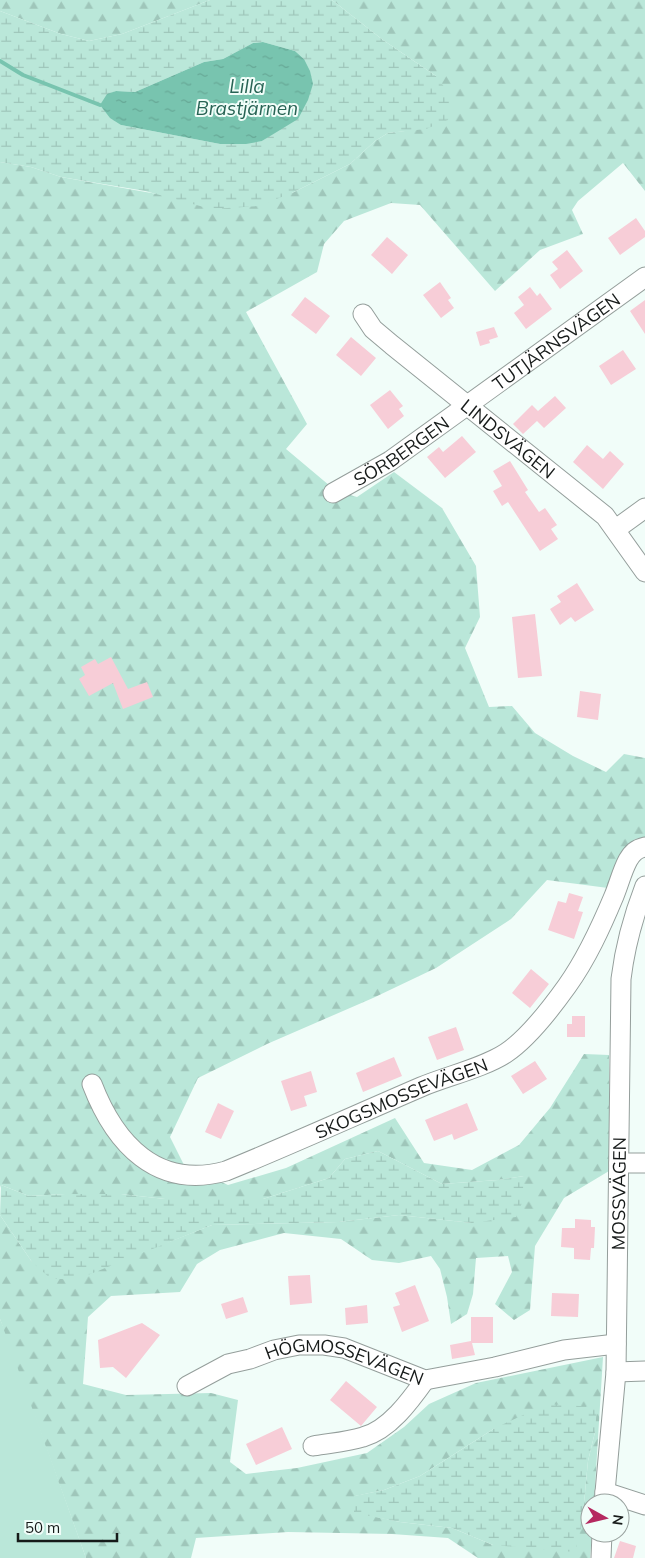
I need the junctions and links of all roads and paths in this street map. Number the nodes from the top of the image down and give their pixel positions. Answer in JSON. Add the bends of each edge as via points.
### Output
{"nodes":[{"id":1,"x":645,"y":277,"type":"edge"},
{"id":2,"x":363,"y":314,"type":"dead end"},
{"id":3,"x":467,"y":406,"type":"junction"},
{"id":4,"x":333,"y":493,"type":"dead end"},
{"id":5,"x":645,"y":508,"type":"edge"},
{"id":6,"x":616,"y":529,"type":"junction"},
{"id":7,"x":645,"y":572,"type":"edge"},
{"id":8,"x":645,"y":847,"type":"edge"},
{"id":9,"x":645,"y":886,"type":"edge"},
{"id":10,"x":92,"y":1084,"type":"dead end"},
{"id":11,"x":619,"y":1163,"type":"junction"},
{"id":12,"x":645,"y":1163,"type":"edge"},
{"id":13,"x":616,"y":1344,"type":"junction"},
{"id":14,"x":645,"y":1371,"type":"edge"},
{"id":15,"x":616,"y":1372,"type":"junction"},
{"id":16,"x":425,"y":1380,"type":"junction"},
{"id":17,"x":187,"y":1386,"type":"dead end"},
{"id":18,"x":313,"y":1446,"type":"dead end"},
{"id":19,"x":604,"y":1493,"type":"edge"},
{"id":20,"x":630,"y":1502,"type":"edge"},
{"id":21,"x":645,"y":1505,"type":"edge"},
{"id":22,"x":601,"y":1543,"type":"edge"},
{"id":23,"x":600,"y":1558,"type":"edge"}],
"edges":[{"from":1,"to":3,"type":"street","name":"TUTJÄRNSVÄGEN"},
{"from":2,"to":3,"type":"street","name":"LINDSVÄGEN","via":[[392,345]]},
{"from":3,"to":4,"type":"street","name":"SÖRBERGEN","via":[[390,461]]},
{"from":3,"to":6,"type":"street","name":"LINDSVÄGEN","via":[[591,504]]},
{"from":5,"to":6,"type":"street"},
{"from":6,"to":7,"type":"street","name":"LINDSVÄGEN"},
{"from":8,"to":10,"type":"street","name":"SKOGSMOSSEVÄGEN","via":[[633,852],[627,862],[594,942],[566,987],[519,1042],[491,1061],[442,1078],[292,1144],[209,1176],[178,1174],[139,1156],[115,1130]]},
{"from":9,"to":11,"type":"street","name":"MOSSVÄGEN","via":[[633,918],[621,978]]},
{"from":11,"to":12,"type":"street"},
{"from":11,"to":13,"type":"street","name":"MOSSVÄGEN"},
{"from":13,"to":15,"type":"street","name":"MOSSVÄGEN"},
{"from":13,"to":16,"type":"street","name":"HÖGMOSSEVÄGEN","via":[[564,1350]]},
{"from":14,"to":15,"type":"street"},
{"from":15,"to":19,"type":"street","name":"MOSSVÄGEN"},
{"from":16,"to":17,"type":"street","name":"HÖGMOSSEVÄGEN","via":[[344,1348],[299,1344],[228,1364]]},
{"from":16,"to":18,"type":"street","via":[[403,1410],[376,1431],[364,1437]]},
{"from":20,"to":21,"type":"street"},
{"from":22,"to":23,"type":"street"}]}
